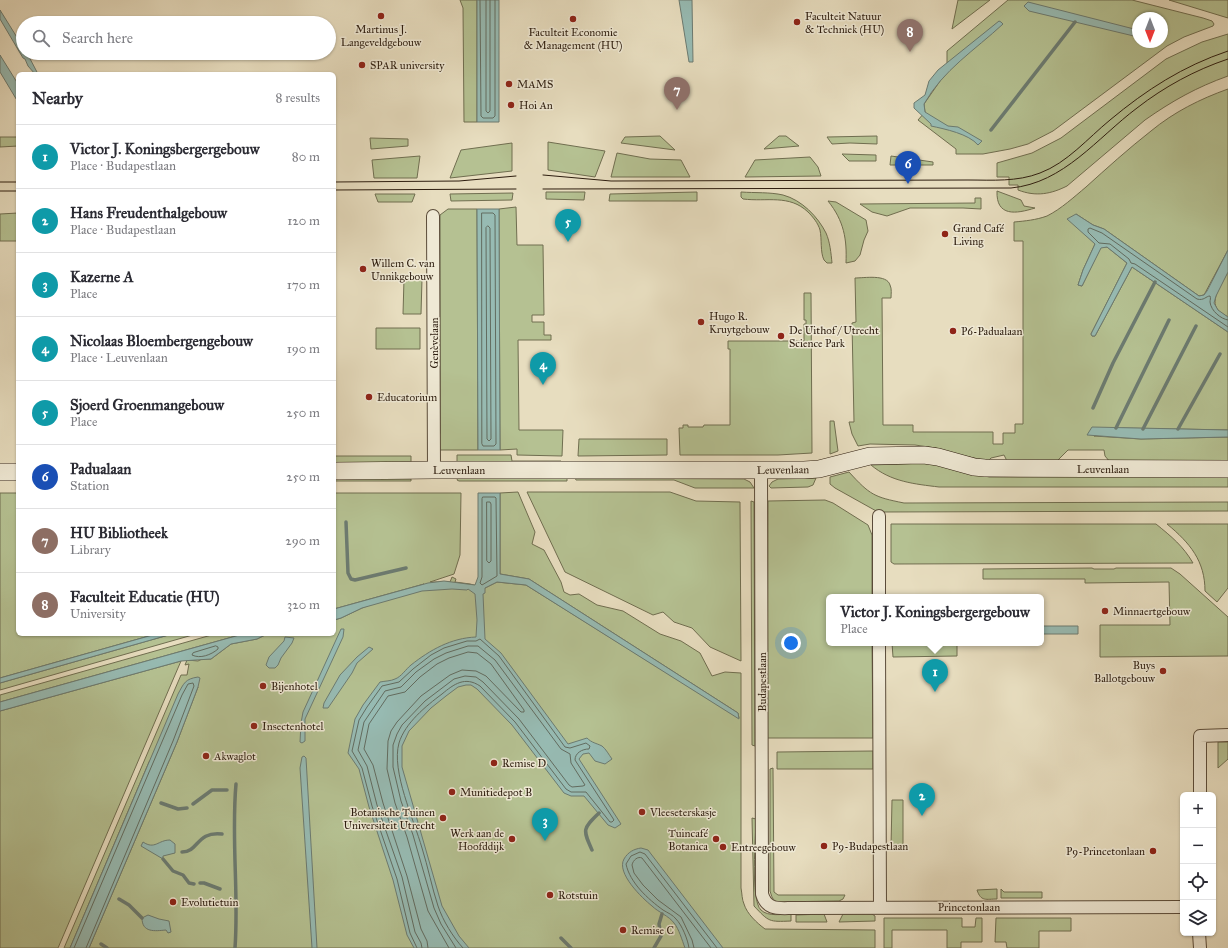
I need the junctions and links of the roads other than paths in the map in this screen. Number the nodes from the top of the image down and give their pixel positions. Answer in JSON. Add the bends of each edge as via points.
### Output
{"nodes":[{"id":1,"x":434,"y":216,"type":"dead end"},
{"id":2,"x":1228,"y":469,"type":"edge"},
{"id":3,"x":434,"y":470,"type":"junction"},
{"id":4,"x":761,"y":470,"type":"junction"},
{"id":5,"x":336,"y":471,"type":"edge"},
{"id":6,"x":0,"y":472,"type":"edge"},
{"id":7,"x":16,"y":472,"type":"edge"},
{"id":8,"x":879,"y":516,"type":"dead end"},
{"id":9,"x":879,"y":594,"type":"edge"},
{"id":10,"x":879,"y":646,"type":"edge"},
{"id":11,"x":1228,"y":735,"type":"edge"},
{"id":12,"x":1200,"y":792,"type":"edge"},
{"id":13,"x":762,"y":894,"type":"joint"},
{"id":14,"x":880,"y":907,"type":"junction"},
{"id":15,"x":1180,"y":907,"type":"edge"},
{"id":16,"x":1199,"y":936,"type":"edge"},
{"id":17,"x":1200,"y":948,"type":"edge"}],
"edges":[{"from":1,"to":3,"type":"street","name":"Genèvelaan"},
{"from":2,"to":4,"type":"main road","name":"Leuvenlaan","via":[[986,468],[924,455],[870,456],[819,469]]},
{"from":3,"to":4,"type":"main road","name":"Leuvenlaan"},
{"from":3,"to":5,"type":"main road","name":"Leuvenlaan"},
{"from":4,"to":13,"type":"street","name":"Budapestlaan"},
{"from":6,"to":7,"type":"main road"},
{"from":8,"to":9,"type":"street"},
{"from":10,"to":14,"type":"street"},
{"from":11,"to":12,"type":"street","via":[[1200,736]]},
{"from":13,"to":14,"type":"street","name":"Princetonlaan","via":[[764,902],[775,907]]},
{"from":14,"to":15,"type":"street","name":"Princetonlaan"},
{"from":16,"to":17,"type":"street"}]}
